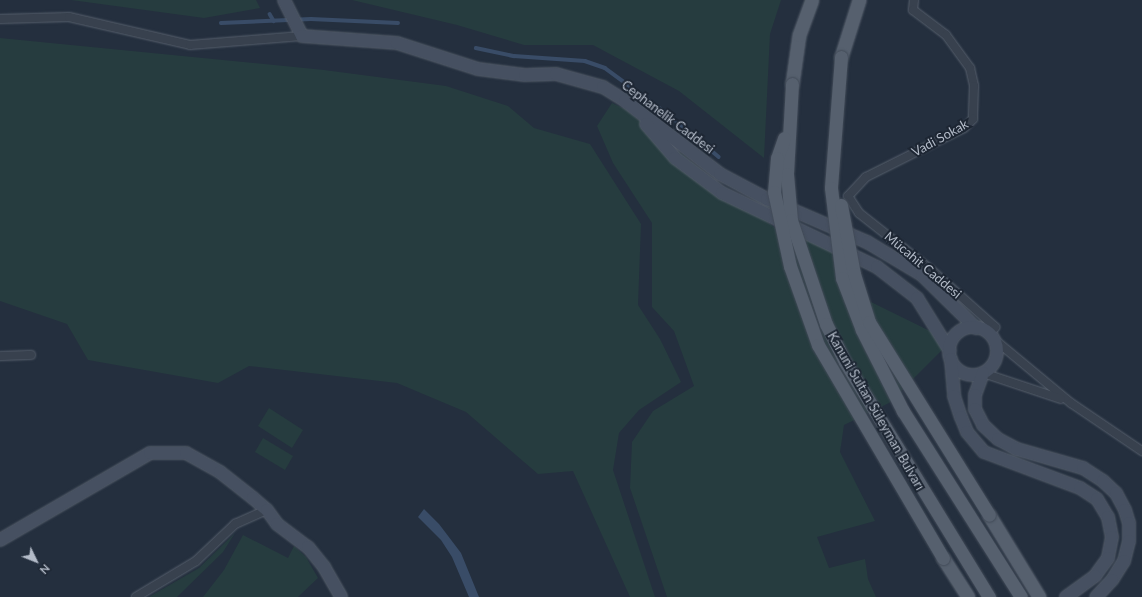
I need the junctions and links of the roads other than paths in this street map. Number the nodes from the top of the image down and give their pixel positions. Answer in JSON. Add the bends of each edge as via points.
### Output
{"nodes":[{"id":1,"x":284,"y":0,"type":"edge"},
{"id":2,"x":812,"y":0,"type":"edge"},
{"id":3,"x":860,"y":0,"type":"edge"},
{"id":4,"x":914,"y":0,"type":"edge"},
{"id":5,"x":0,"y":19,"type":"edge"},
{"id":6,"x":300,"y":32,"type":"junction"},
{"id":7,"x":625,"y":101,"type":"junction"},
{"id":8,"x":836,"y":123,"type":"junction"},
{"id":9,"x":790,"y":124,"type":"junction"},
{"id":10,"x":848,"y":196,"type":"joint"},
{"id":11,"x":976,"y":328,"type":"junction"},
{"id":12,"x":992,"y":337,"type":"junction"},
{"id":13,"x":31,"y":355,"type":"dead end"},
{"id":14,"x":950,"y":355,"type":"junction"},
{"id":15,"x":0,"y":356,"type":"edge"},
{"id":16,"x":983,"y":373,"type":"junction"},
{"id":17,"x":1071,"y":403,"type":"junction"},
{"id":18,"x":1142,"y":451,"type":"edge"},
{"id":19,"x":267,"y":510,"type":"junction"},
{"id":20,"x":0,"y":540,"type":"edge"},
{"id":21,"x":136,"y":597,"type":"edge"},
{"id":22,"x":341,"y":597,"type":"edge"},
{"id":23,"x":968,"y":597,"type":"edge"},
{"id":24,"x":989,"y":597,"type":"edge"},
{"id":25,"x":1021,"y":597,"type":"edge"},
{"id":26,"x":1039,"y":597,"type":"edge"},
{"id":27,"x":1066,"y":597,"type":"edge"},
{"id":28,"x":1096,"y":597,"type":"edge"}],
"edges":[{"from":1,"to":6,"type":"street"},
{"from":2,"to":9,"type":"main road","name":"Kanuni Sultan Süleyman Bulvarı","bridge":true,"via":[[799,35],[792,84]]},
{"from":3,"to":8,"type":"main road","name":"Kanuni Sultan Süleyman Bulvarı","bridge":true,"via":[[841,57]]},
{"from":4,"to":10,"type":"street","name":"Vadi Sokak","via":[[913,10],[946,35],[970,68],[974,86],[973,119],[957,131],[866,177]]},
{"from":5,"to":6,"type":"street","via":[[70,16],[190,45]]},
{"from":6,"to":7,"type":"street","name":"Cephanelik Caddesi","via":[[397,43],[478,69],[501,73],[556,74],[603,87]]},
{"from":7,"to":11,"type":"street","name":"Cephanelik Caddesi","via":[[720,174],[766,199],[867,242],[922,275]]},
{"from":7,"to":14,"type":"street","via":[[675,158],[722,193],[877,267],[906,289],[917,298]]},
{"from":8,"to":25,"type":"main road","name":"Kanuni Sultan Süleyman Bulvarı","bridge":true,"via":[[831,188],[842,278],[862,330],[903,411]]},
{"from":8,"to":26,"type":"main road","bridge":true,"via":[[840,194],[854,274],[869,322]]},
{"from":9,"to":23,"type":"main road","bridge":true,"via":[[777,158],[774,192],[793,274],[818,345]]},
{"from":9,"to":24,"type":"main road","name":"Kanuni Sultan Süleyman Bulvarı","bridge":true,"via":[[786,174],[791,220],[826,324],[853,375]]},
{"from":10,"to":12,"type":"street","name":"Mücahit Caddesi","via":[[859,213],[929,268],[995,327]]},
{"from":11,"to":12,"type":"street"},
{"from":11,"to":14,"type":"street","via":[[961,331],[955,336]]},
{"from":12,"to":16,"type":"street","via":[[997,356],[994,363]]},
{"from":12,"to":17,"type":"street"},
{"from":13,"to":15,"type":"street"},
{"from":14,"to":16,"type":"street","via":[[954,366],[964,373]]},
{"from":14,"to":27,"type":"street","via":[[954,396],[961,417],[967,432],[984,452],[1080,488],[1096,499],[1108,517],[1112,537],[1108,558],[1095,576]]},
{"from":16,"to":17,"type":"street"},
{"from":16,"to":28,"type":"street","via":[[975,395],[976,409],[983,424],[998,439],[1017,449],[1083,468],[1103,481],[1116,494],[1125,510],[1129,523],[1129,541],[1124,561],[1112,580]]},
{"from":17,"to":18,"type":"street"},
{"from":19,"to":20,"type":"street","via":[[220,472],[186,453],[150,453]]},
{"from":19,"to":21,"type":"street","via":[[235,524],[196,561]]},
{"from":19,"to":22,"type":"street","via":[[277,524],[308,547],[324,567]]}]}
